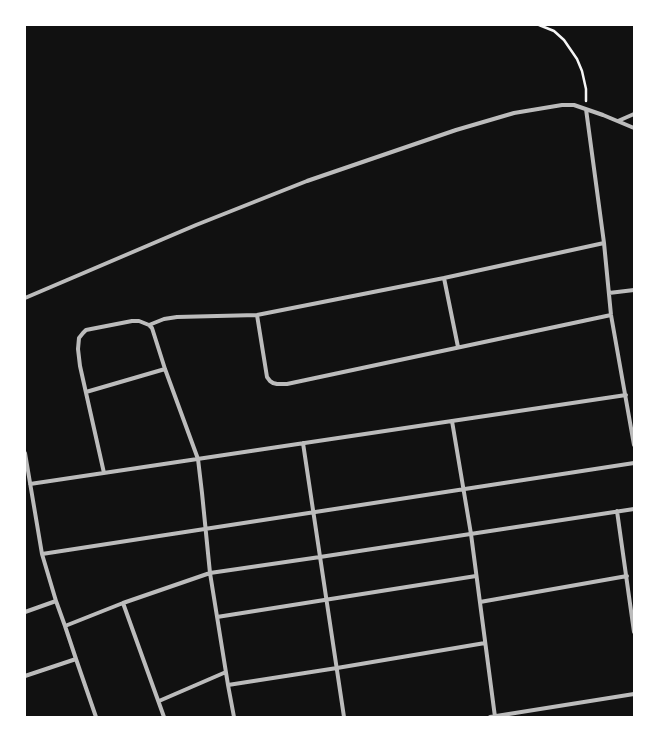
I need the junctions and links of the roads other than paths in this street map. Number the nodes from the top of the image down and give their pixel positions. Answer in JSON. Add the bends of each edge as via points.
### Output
{"nodes":[{"id":1,"x":586,"y":108,"type":"junction"},
{"id":2,"x":634,"y":114,"type":"edge"},
{"id":3,"x":618,"y":121,"type":"junction"},
{"id":4,"x":634,"y":128,"type":"edge"},
{"id":5,"x":604,"y":243,"type":"junction"},
{"id":6,"x":444,"y":278,"type":"junction"},
{"id":7,"x":634,"y":290,"type":"edge"},
{"id":8,"x":609,"y":293,"type":"junction"},
{"id":9,"x":25,"y":298,"type":"edge"},
{"id":10,"x":257,"y":315,"type":"junction"},
{"id":11,"x":611,"y":315,"type":"junction"},
{"id":12,"x":149,"y":325,"type":"junction"},
{"id":13,"x":458,"y":347,"type":"junction"},
{"id":14,"x":165,"y":370,"type":"junction"},
{"id":15,"x":86,"y":392,"type":"junction"},
{"id":16,"x":626,"y":395,"type":"junction"},
{"id":17,"x":452,"y":421,"type":"junction"},
{"id":18,"x":303,"y":443,"type":"junction"},
{"id":19,"x":634,"y":445,"type":"edge"},
{"id":20,"x":25,"y":453,"type":"edge"},
{"id":21,"x":198,"y":459,"type":"junction"},
{"id":22,"x":634,"y":463,"type":"edge"},
{"id":23,"x":104,"y":473,"type":"junction"},
{"id":24,"x":30,"y":484,"type":"junction"},
{"id":25,"x":463,"y":489,"type":"junction"},
{"id":26,"x":634,"y":509,"type":"edge"},
{"id":27,"x":617,"y":511,"type":"junction"},
{"id":28,"x":313,"y":512,"type":"junction"},
{"id":29,"x":206,"y":528,"type":"junction"},
{"id":30,"x":471,"y":534,"type":"junction"},
{"id":31,"x":42,"y":554,"type":"junction"},
{"id":32,"x":320,"y":557,"type":"junction"},
{"id":33,"x":210,"y":573,"type":"junction"},
{"id":34,"x":476,"y":576,"type":"junction"},
{"id":35,"x":627,"y":576,"type":"junction"},
{"id":36,"x":326,"y":600,"type":"junction"},
{"id":37,"x":56,"y":601,"type":"junction"},
{"id":38,"x":480,"y":602,"type":"junction"},
{"id":39,"x":123,"y":603,"type":"junction"},
{"id":40,"x":25,"y":612,"type":"edge"},
{"id":41,"x":217,"y":617,"type":"junction"},
{"id":42,"x":65,"y":626,"type":"junction"},
{"id":43,"x":634,"y":632,"type":"edge"},
{"id":44,"x":485,"y":643,"type":"junction"},
{"id":45,"x":76,"y":659,"type":"junction"},
{"id":46,"x":337,"y":668,"type":"junction"},
{"id":47,"x":226,"y":672,"type":"junction"},
{"id":48,"x":25,"y":676,"type":"edge"},
{"id":49,"x":228,"y":685,"type":"junction"},
{"id":50,"x":634,"y":694,"type":"edge"},
{"id":51,"x":159,"y":701,"type":"junction"},
{"id":52,"x":96,"y":717,"type":"edge"},
{"id":53,"x":164,"y":717,"type":"edge"},
{"id":54,"x":234,"y":717,"type":"edge"},
{"id":55,"x":344,"y":717,"type":"edge"},
{"id":56,"x":490,"y":717,"type":"edge"},
{"id":57,"x":495,"y":717,"type":"edge"}],
"edges":[{"from":1,"to":3,"type":"street"},
{"from":1,"to":5,"type":"street"},
{"from":1,"to":9,"type":"street","via":[[562,105],[514,113],[307,180]]},
{"from":2,"to":3,"type":"street"},
{"from":3,"to":4,"type":"street"},
{"from":5,"to":6,"type":"street"},
{"from":5,"to":8,"type":"street"},
{"from":6,"to":10,"type":"street"},
{"from":6,"to":13,"type":"street"},
{"from":7,"to":8,"type":"street"},
{"from":8,"to":11,"type":"street"},
{"from":10,"to":12,"type":"street","via":[[164,319]]},
{"from":10,"to":13,"type":"street","via":[[267,377],[277,384]]},
{"from":11,"to":13,"type":"street"},
{"from":11,"to":16,"type":"street"},
{"from":12,"to":14,"type":"street"},
{"from":12,"to":15,"type":"street","via":[[132,321],[82,333],[78,349]]},
{"from":14,"to":15,"type":"street"},
{"from":14,"to":21,"type":"street"},
{"from":15,"to":23,"type":"street"},
{"from":16,"to":17,"type":"street"},
{"from":16,"to":19,"type":"street"},
{"from":17,"to":18,"type":"street"},
{"from":17,"to":25,"type":"street"},
{"from":18,"to":21,"type":"street"},
{"from":18,"to":28,"type":"street"},
{"from":20,"to":24,"type":"street"},
{"from":21,"to":23,"type":"street"},
{"from":21,"to":29,"type":"street"},
{"from":22,"to":25,"type":"street"},
{"from":23,"to":24,"type":"street"},
{"from":24,"to":31,"type":"street"},
{"from":25,"to":28,"type":"street"},
{"from":25,"to":30,"type":"street"},
{"from":26,"to":27,"type":"street"},
{"from":27,"to":30,"type":"street"},
{"from":27,"to":35,"type":"street"},
{"from":28,"to":29,"type":"street"},
{"from":28,"to":32,"type":"street"},
{"from":29,"to":31,"type":"street"},
{"from":29,"to":33,"type":"street"},
{"from":30,"to":32,"type":"street"},
{"from":30,"to":34,"type":"street"},
{"from":31,"to":37,"type":"street"},
{"from":32,"to":33,"type":"street"},
{"from":32,"to":36,"type":"street"},
{"from":33,"to":39,"type":"street"},
{"from":33,"to":41,"type":"street"},
{"from":34,"to":36,"type":"street"},
{"from":34,"to":38,"type":"street"},
{"from":35,"to":38,"type":"street"},
{"from":35,"to":43,"type":"street"},
{"from":36,"to":41,"type":"street"},
{"from":36,"to":46,"type":"street"},
{"from":37,"to":40,"type":"street"},
{"from":37,"to":42,"type":"street"},
{"from":38,"to":44,"type":"street"},
{"from":39,"to":42,"type":"street"},
{"from":39,"to":51,"type":"street"},
{"from":41,"to":47,"type":"street"},
{"from":42,"to":45,"type":"street"},
{"from":44,"to":46,"type":"street"},
{"from":44,"to":57,"type":"street"},
{"from":45,"to":48,"type":"street"},
{"from":45,"to":52,"type":"street"},
{"from":46,"to":49,"type":"street"},
{"from":46,"to":55,"type":"street"},
{"from":47,"to":49,"type":"street"},
{"from":47,"to":51,"type":"street"},
{"from":49,"to":54,"type":"street"},
{"from":50,"to":57,"type":"street"},
{"from":51,"to":53,"type":"street"},
{"from":56,"to":57,"type":"street"}]}
